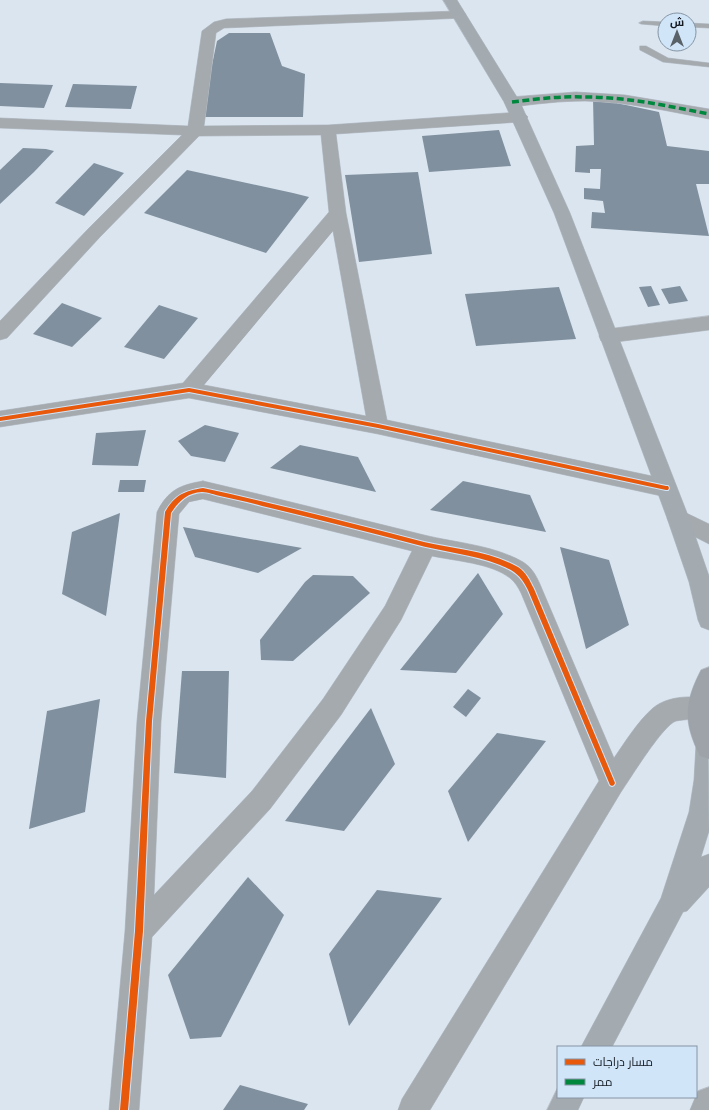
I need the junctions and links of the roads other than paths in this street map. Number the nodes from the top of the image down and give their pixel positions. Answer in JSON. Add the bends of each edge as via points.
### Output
{"nodes":[{"id":1,"x":450,"y":0,"type":"edge"},
{"id":2,"x":459,"y":15,"type":"junction"},
{"id":3,"x":643,"y":23,"type":"dead end"},
{"id":4,"x":657,"y":24,"type":"edge"},
{"id":5,"x":697,"y":25,"type":"edge"},
{"id":6,"x":709,"y":26,"type":"edge"},
{"id":7,"x":643,"y":48,"type":"dead end"},
{"id":8,"x":709,"y":65,"type":"edge"},
{"id":9,"x":516,"y":110,"type":"junction"},
{"id":10,"x":709,"y":114,"type":"edge"},
{"id":11,"x":0,"y":124,"type":"edge"},
{"id":12,"x":195,"y":130,"type":"junction"},
{"id":13,"x":328,"y":130,"type":"junction"},
{"id":14,"x":338,"y":213,"type":"junction"},
{"id":15,"x":709,"y":323,"type":"edge"},
{"id":16,"x":0,"y":333,"type":"edge"},
{"id":17,"x":608,"y":336,"type":"junction"},
{"id":18,"x":189,"y":390,"type":"junction"},
{"id":19,"x":0,"y":419,"type":"edge"},
{"id":20,"x":378,"y":426,"type":"junction"},
{"id":21,"x":666,"y":488,"type":"junction"},
{"id":22,"x":678,"y":518,"type":"junction"},
{"id":23,"x":709,"y":535,"type":"edge"},
{"id":24,"x":426,"y":545,"type":"junction"},
{"id":25,"x":704,"y":588,"type":"edge"},
{"id":26,"x":709,"y":620,"type":"edge"},
{"id":27,"x":709,"y":678,"type":"edge"},
{"id":28,"x":698,"y":708,"type":"junction"},
{"id":29,"x":708,"y":746,"type":"edge"},
{"id":30,"x":612,"y":783,"type":"junction"},
{"id":31,"x":709,"y":867,"type":"edge"},
{"id":32,"x":673,"y":904,"type":"junction"},
{"id":33,"x":139,"y":931,"type":"junction"},
{"id":34,"x":597,"y":1046,"type":"edge"},
{"id":35,"x":568,"y":1098,"type":"edge"},
{"id":36,"x":709,"y":1102,"type":"edge"},
{"id":37,"x":124,"y":1110,"type":"edge"},
{"id":38,"x":414,"y":1110,"type":"edge"},
{"id":39,"x":562,"y":1110,"type":"edge"},
{"id":40,"x":705,"y":1110,"type":"edge"}],
"edges":[{"from":1,"to":2,"type":"street"},
{"from":2,"to":9,"type":"street"},
{"from":2,"to":12,"type":"street","via":[[241,22],[219,25],[209,31]]},
{"from":3,"to":4,"type":"lane"},
{"from":5,"to":6,"type":"lane"},
{"from":7,"to":8,"type":"lane","via":[[666,60]]},
{"from":9,"to":10,"type":"street","via":[[565,97],[597,96],[636,100]]},
{"from":9,"to":13,"type":"street"},
{"from":9,"to":17,"type":"street","via":[[562,213]]},
{"from":11,"to":12,"type":"street"},
{"from":12,"to":13,"type":"street"},
{"from":12,"to":16,"type":"street","via":[[94,232]]},
{"from":13,"to":14,"type":"street"},
{"from":14,"to":18,"type":"street"},
{"from":14,"to":20,"type":"street"},
{"from":15,"to":17,"type":"street"},
{"from":17,"to":21,"type":"street"},
{"from":18,"to":19,"type":"street"},
{"from":18,"to":20,"type":"street"},
{"from":20,"to":21,"type":"street"},
{"from":21,"to":22,"type":"street"},
{"from":22,"to":23,"type":"street"},
{"from":22,"to":25,"type":"street"},
{"from":24,"to":30,"type":"street","via":[[500,562],[524,576]]},
{"from":24,"to":33,"type":"street","via":[[393,613],[332,707],[261,800]]},
{"from":24,"to":33,"type":"street","via":[[287,508],[202,490],[178,497],[168,512],[149,721]]},
{"from":25,"to":26,"type":"street"},
{"from":27,"to":28,"type":"main road","via":[[700,696]]},
{"from":28,"to":29,"type":"main road"},
{"from":28,"to":30,"type":"street","via":[[674,710],[662,716]]},
{"from":29,"to":32,"type":"street","via":[[707,780],[702,812]]},
{"from":30,"to":38,"type":"street"},
{"from":31,"to":32,"type":"street"},
{"from":32,"to":34,"type":"street"},
{"from":33,"to":37,"type":"street"},
{"from":35,"to":39,"type":"street"},
{"from":36,"to":40,"type":"street"}]}
